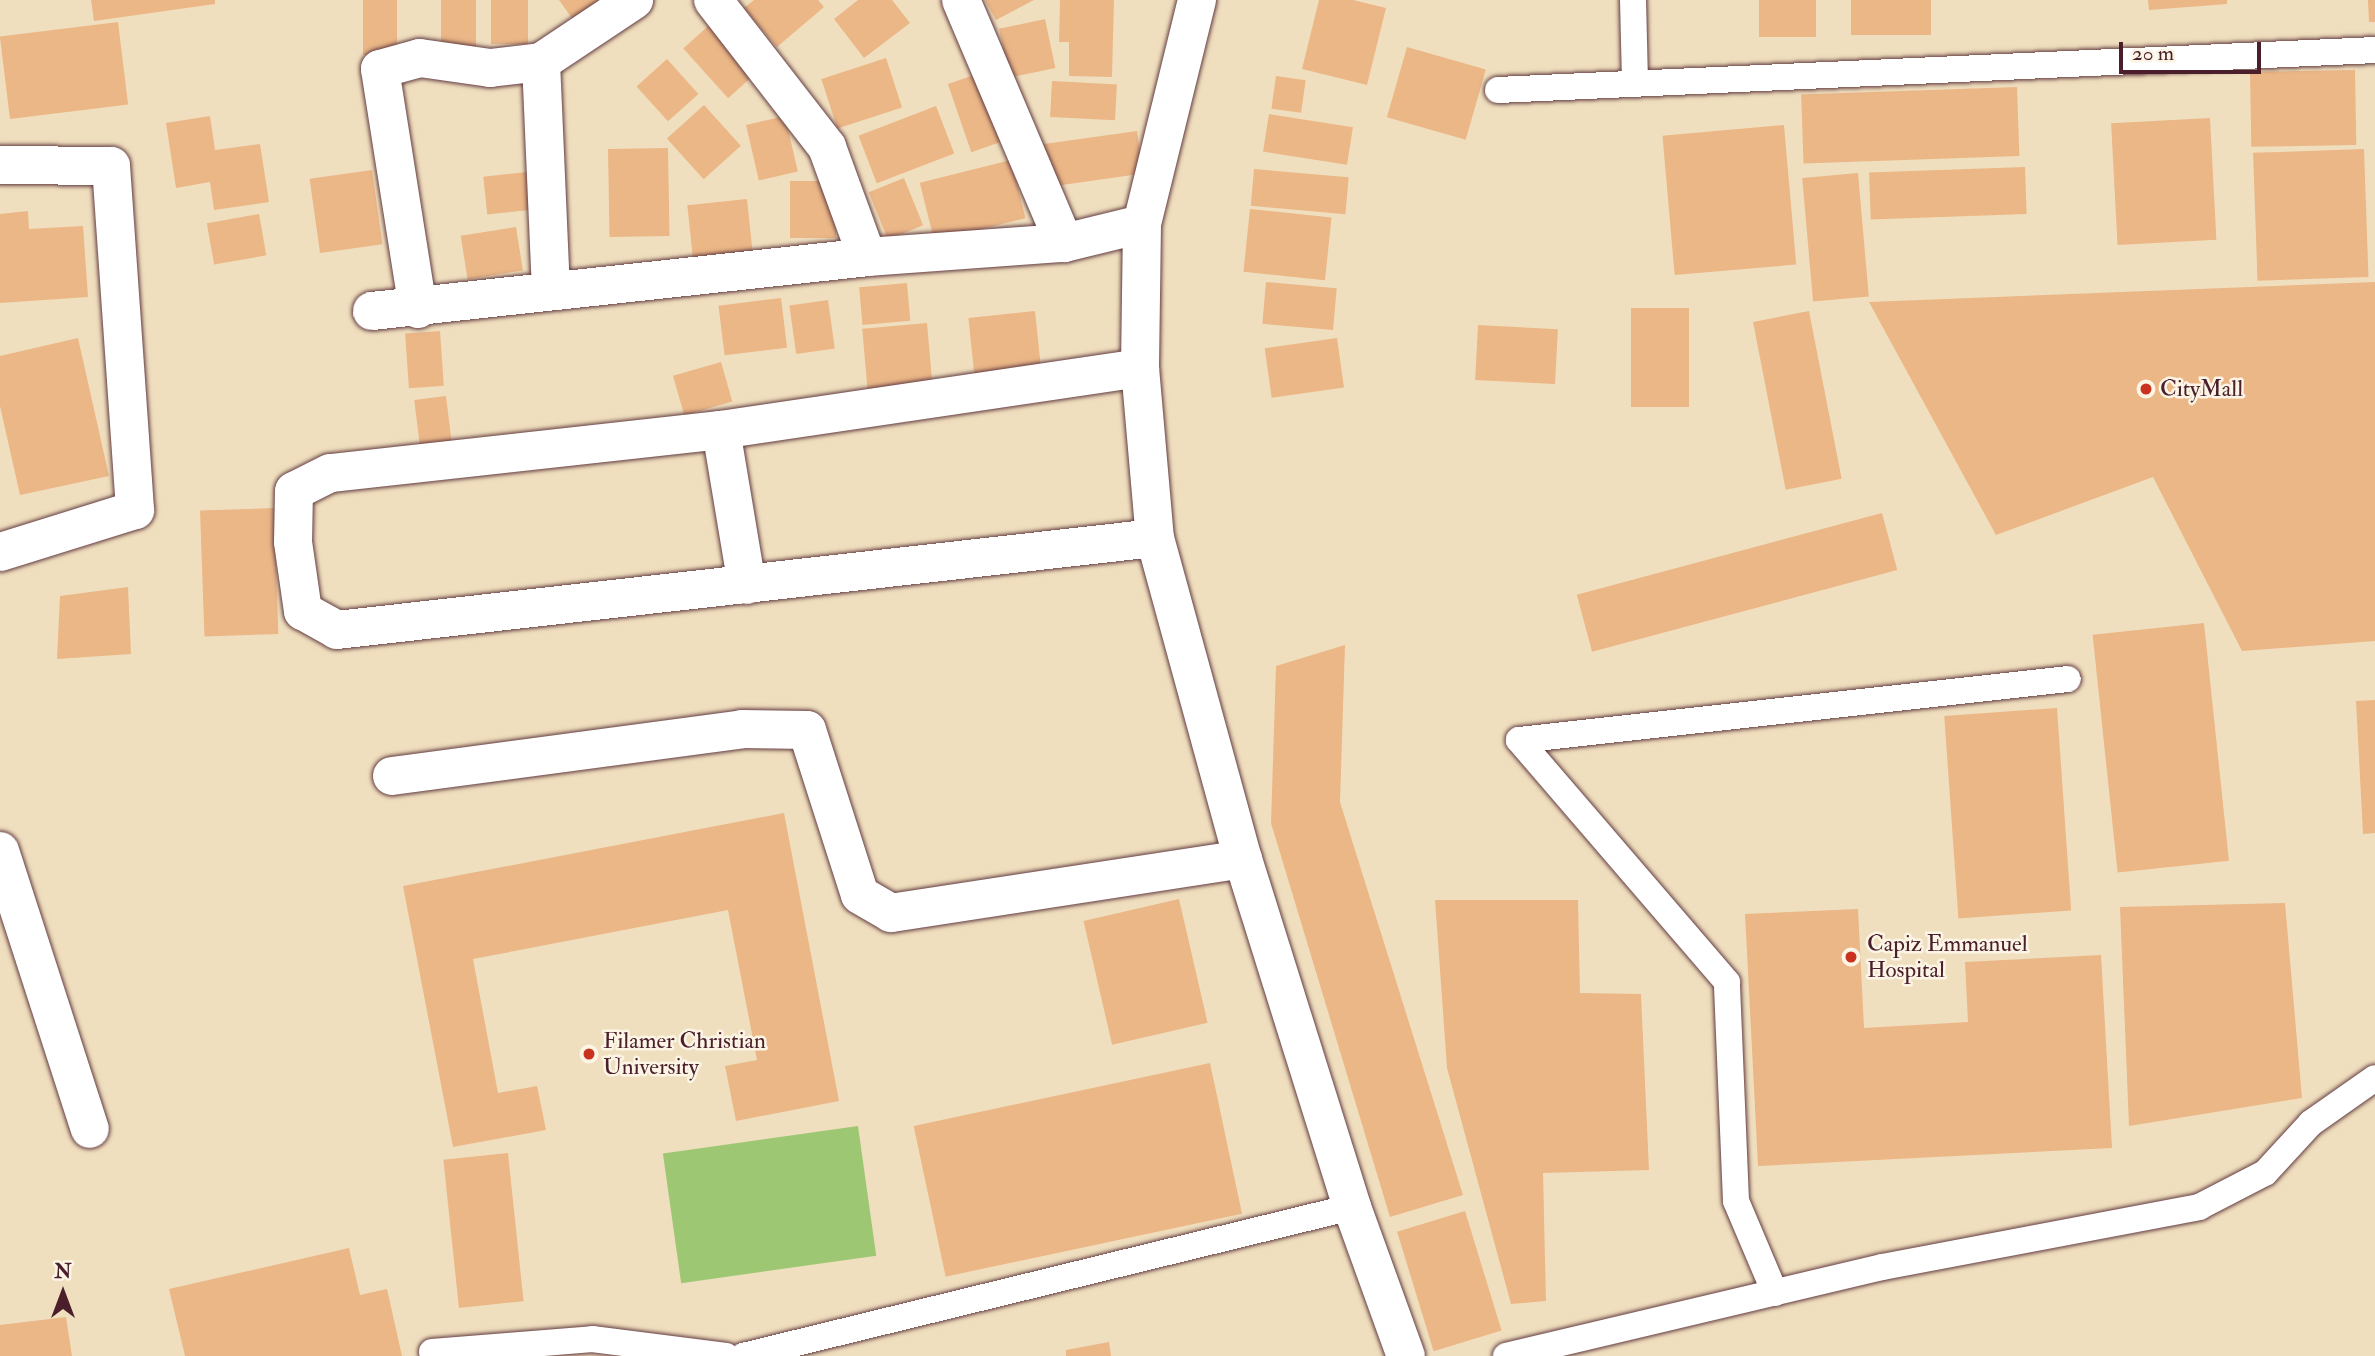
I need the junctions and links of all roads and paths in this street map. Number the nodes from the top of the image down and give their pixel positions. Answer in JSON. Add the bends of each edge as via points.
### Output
{"nodes":[{"id":1,"x":634,"y":0,"type":"edge"},
{"id":2,"x":713,"y":0,"type":"edge"},
{"id":3,"x":961,"y":0,"type":"edge"},
{"id":4,"x":1196,"y":0,"type":"edge"},
{"id":5,"x":1633,"y":0,"type":"edge"},
{"id":6,"x":2375,"y":50,"type":"edge"},
{"id":7,"x":541,"y":62,"type":"junction"},
{"id":8,"x":1634,"y":84,"type":"junction"},
{"id":9,"x":1498,"y":90,"type":"dead end"},
{"id":10,"x":0,"y":165,"type":"edge"},
{"id":11,"x":1142,"y":224,"type":"junction"},
{"id":12,"x":1064,"y":243,"type":"junction"},
{"id":13,"x":867,"y":257,"type":"junction"},
{"id":14,"x":551,"y":290,"type":"junction"},
{"id":15,"x":418,"y":309,"type":"junction"},
{"id":16,"x":372,"y":311,"type":"dead end"},
{"id":17,"x":1140,"y":368,"type":"junction"},
{"id":18,"x":721,"y":430,"type":"junction"},
{"id":19,"x":1155,"y":538,"type":"junction"},
{"id":20,"x":0,"y":552,"type":"edge"},
{"id":21,"x":747,"y":585,"type":"junction"},
{"id":22,"x":2068,"y":679,"type":"dead end"},
{"id":23,"x":392,"y":776,"type":"dead end"},
{"id":24,"x":0,"y":851,"type":"edge"},
{"id":25,"x":1243,"y":859,"type":"junction"},
{"id":26,"x":2375,"y":1078,"type":"edge"},
{"id":27,"x":90,"y":1129,"type":"dead end"},
{"id":28,"x":1352,"y":1207,"type":"junction"},
{"id":29,"x":1775,"y":1293,"type":"junction"},
{"id":30,"x":432,"y":1352,"type":"dead end"},
{"id":31,"x":726,"y":1356,"type":"edge"},
{"id":32,"x":744,"y":1356,"type":"edge"},
{"id":33,"x":1406,"y":1356,"type":"edge"},
{"id":34,"x":1506,"y":1356,"type":"edge"}],
"edges":[{"from":1,"to":7,"type":"street"},
{"from":2,"to":13,"type":"street","via":[[827,147]]},
{"from":3,"to":12,"type":"street"},
{"from":4,"to":11,"type":"street"},
{"from":5,"to":8,"type":"lane"},
{"from":6,"to":8,"type":"lane"},
{"from":7,"to":14,"type":"street"},
{"from":7,"to":15,"type":"street","via":[[490,68],[420,58],[380,69]]},
{"from":8,"to":9,"type":"lane"},
{"from":10,"to":20,"type":"street","via":[[111,166],[135,510]]},
{"from":11,"to":12,"type":"street"},
{"from":11,"to":17,"type":"street"},
{"from":12,"to":13,"type":"street"},
{"from":13,"to":14,"type":"street"},
{"from":14,"to":15,"type":"street"},
{"from":15,"to":16,"type":"street"},
{"from":17,"to":18,"type":"street"},
{"from":17,"to":19,"type":"street"},
{"from":18,"to":21,"type":"street"},
{"from":18,"to":21,"type":"street","via":[[330,474],[294,491],[293,542],[303,611],[337,630]]},
{"from":19,"to":21,"type":"street"},
{"from":19,"to":25,"type":"street"},
{"from":22,"to":29,"type":"lane","via":[[1520,740],[1727,982],[1736,1201]]},
{"from":23,"to":25,"type":"street","via":[[742,729],[807,730],[860,895],[891,913]]},
{"from":24,"to":27,"type":"street"},
{"from":25,"to":28,"type":"street"},
{"from":26,"to":29,"type":"lane","via":[[2311,1123],[2265,1173],[2199,1207]]},
{"from":28,"to":32,"type":"lane"},
{"from":28,"to":33,"type":"street"},
{"from":29,"to":34,"type":"lane"},
{"from":30,"to":31,"type":"lane","via":[[592,1339]]}]}
